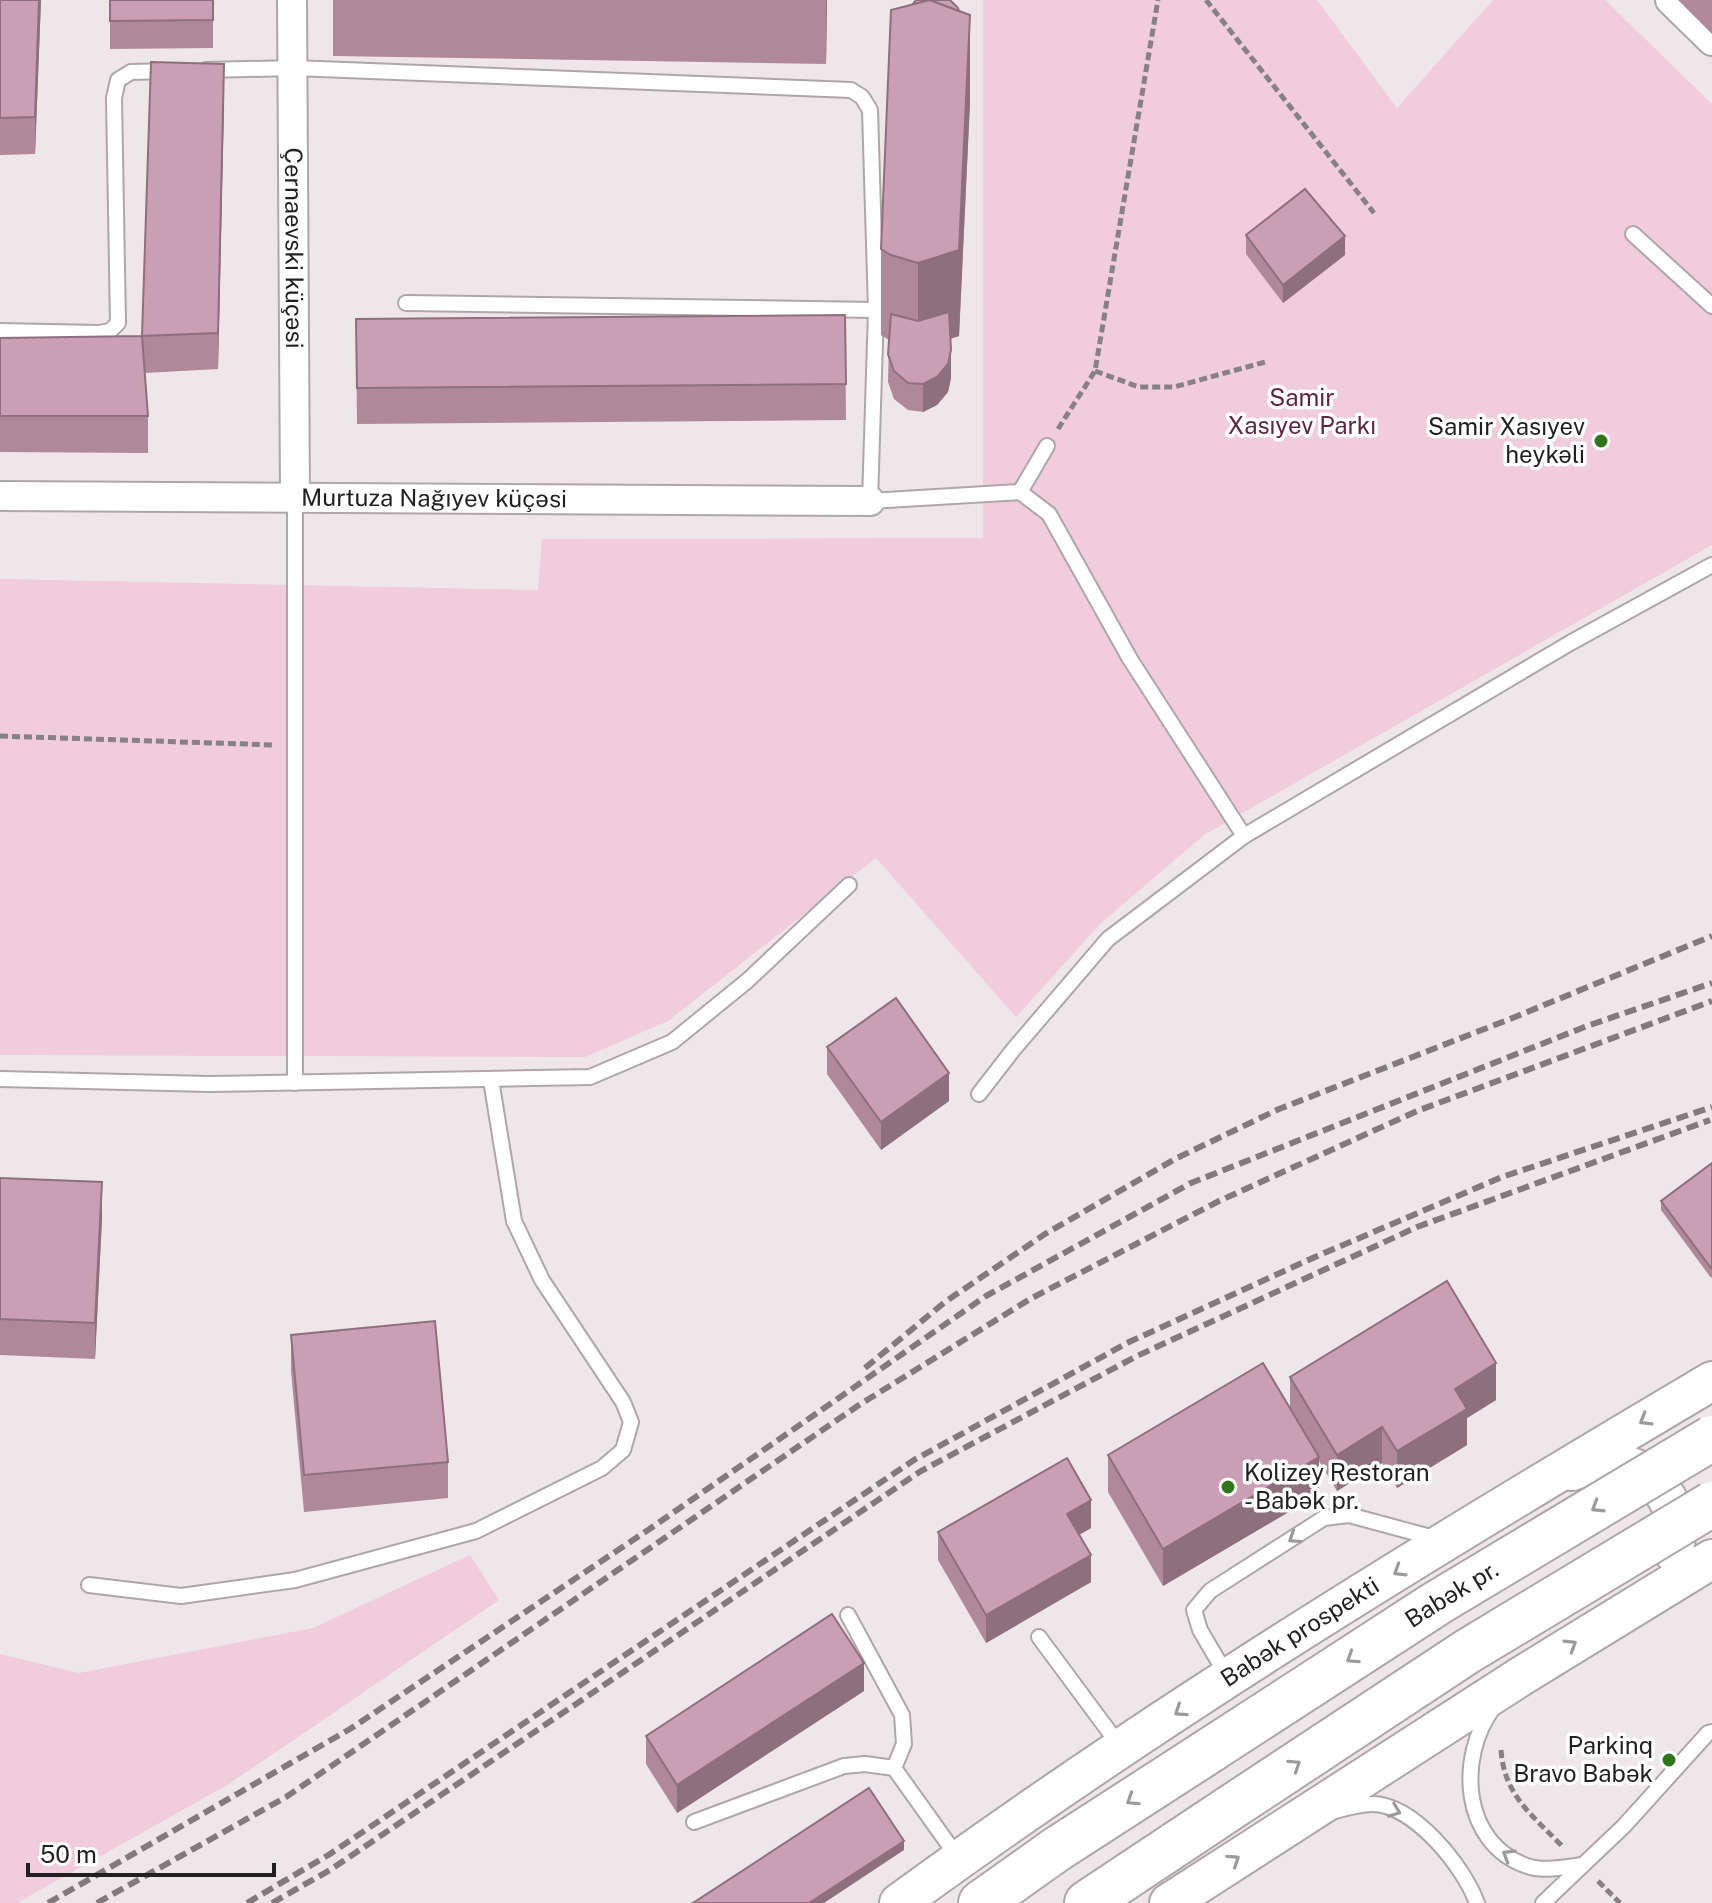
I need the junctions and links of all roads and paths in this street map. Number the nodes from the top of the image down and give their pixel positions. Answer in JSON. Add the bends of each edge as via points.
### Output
{"nodes":[{"id":1,"x":292,"y":0,"type":"edge"},
{"id":2,"x":1158,"y":0,"type":"edge"},
{"id":3,"x":1206,"y":0,"type":"edge"},
{"id":4,"x":1670,"y":0,"type":"edge"},
{"id":5,"x":1712,"y":41,"type":"edge"},
{"id":6,"x":294,"y":68,"type":"junction"},
{"id":7,"x":1374,"y":213,"type":"dead end"},
{"id":8,"x":1633,"y":234,"type":"dead end"},
{"id":9,"x":406,"y":303,"type":"dead end"},
{"id":10,"x":1712,"y":306,"type":"edge"},
{"id":11,"x":876,"y":310,"type":"junction"},
{"id":12,"x":0,"y":331,"type":"edge"},
{"id":13,"x":1265,"y":362,"type":"dead end"},
{"id":14,"x":1095,"y":371,"type":"junction"},
{"id":15,"x":1047,"y":446,"type":"joint"},
{"id":16,"x":1020,"y":492,"type":"junction"},
{"id":17,"x":0,"y":496,"type":"edge"},
{"id":18,"x":295,"y":497,"type":"junction"},
{"id":19,"x":870,"y":501,"type":"junction"},
{"id":20,"x":1712,"y":565,"type":"edge"},
{"id":21,"x":0,"y":736,"type":"edge"},
{"id":22,"x":297,"y":746,"type":"junction"},
{"id":23,"x":1244,"y":836,"type":"junction"},
{"id":24,"x":849,"y":885,"type":"dead end"},
{"id":25,"x":0,"y":1079,"type":"edge"},
{"id":26,"x":491,"y":1080,"type":"junction"},
{"id":27,"x":295,"y":1083,"type":"junction"},
{"id":28,"x":979,"y":1094,"type":"dead end"},
{"id":29,"x":1712,"y":1381,"type":"edge"},
{"id":30,"x":1712,"y":1438,"type":"edge"},
{"id":31,"x":1551,"y":1478,"type":"junction"},
{"id":32,"x":1712,"y":1504,"type":"edge"},
{"id":33,"x":1446,"y":1541,"type":"junction"},
{"id":34,"x":1712,"y":1559,"type":"edge"},
{"id":35,"x":89,"y":1585,"type":"dead end"},
{"id":36,"x":1641,"y":1601,"type":"junction"},
{"id":37,"x":848,"y":1615,"type":"dead end"},
{"id":38,"x":1039,"y":1637,"type":"dead end"},
{"id":39,"x":1523,"y":1675,"type":"junction"},
{"id":40,"x":1229,"y":1678,"type":"junction"},
{"id":41,"x":1712,"y":1732,"type":"edge"},
{"id":42,"x":1506,"y":1737,"type":"dead end"},
{"id":43,"x":1122,"y":1749,"type":"junction"},
{"id":44,"x":894,"y":1768,"type":"junction"},
{"id":45,"x":694,"y":1822,"type":"dead end"},
{"id":46,"x":1268,"y":1838,"type":"junction"},
{"id":47,"x":959,"y":1859,"type":"junction"},
{"id":48,"x":1583,"y":1865,"type":"junction"},
{"id":49,"x":899,"y":1903,"type":"edge"},
{"id":50,"x":981,"y":1903,"type":"edge"},
{"id":51,"x":1087,"y":1903,"type":"edge"},
{"id":52,"x":1169,"y":1903,"type":"edge"},
{"id":53,"x":1477,"y":1903,"type":"edge"},
{"id":54,"x":1543,"y":1903,"type":"edge"},
{"id":55,"x":1620,"y":1903,"type":"edge"}],
"edges":[{"from":1,"to":6,"type":"street","name":"Çernaevski küçəsi"},
{"from":2,"to":14,"type":"path"},
{"from":3,"to":7,"type":"path"},
{"from":4,"to":5,"type":"street"},
{"from":6,"to":11,"type":"lane","via":[[851,90],[870,110]]},
{"from":6,"to":12,"type":"lane","via":[[131,72],[118,80],[118,323],[99,333]]},
{"from":6,"to":18,"type":"street","name":"Çernaevski küçəsi"},
{"from":8,"to":10,"type":"lane"},
{"from":9,"to":11,"type":"lane"},
{"from":11,"to":19,"type":"lane"},
{"from":13,"to":14,"type":"path","via":[[1174,387],[1139,387]]},
{"from":14,"to":15,"type":"path"},
{"from":15,"to":16,"type":"lane"},
{"from":16,"to":19,"type":"lane"},
{"from":16,"to":23,"type":"lane","via":[[1049,514],[1130,659]]},
{"from":17,"to":18,"type":"street","name":"Murtuza Nağıyev küçəsi"},
{"from":18,"to":19,"type":"street","name":"Murtuza Nağıyev küçəsi"},
{"from":18,"to":22,"type":"lane"},
{"from":20,"to":23,"type":"lane"},
{"from":21,"to":22,"type":"path"},
{"from":22,"to":27,"type":"lane"},
{"from":23,"to":28,"type":"lane","via":[[1108,939]]},
{"from":24,"to":26,"type":"lane","via":[[747,981],[672,1042],[590,1077]]},
{"from":25,"to":27,"type":"lane"},
{"from":26,"to":27,"type":"lane"},
{"from":26,"to":35,"type":"lane","via":[[514,1221],[542,1280],[623,1402],[631,1422],[623,1450],[602,1468],[476,1531],[295,1580],[181,1596]]},
{"from":29,"to":31,"type":"main road","name":"Babək prospekti","one_way":true},
{"from":30,"to":50,"type":"main road","name":"Babək pr.","one_way":true,"bridge":true,"via":[[1437,1603]]},
{"from":31,"to":33,"type":"main road","name":"Babək prospekti"},
{"from":31,"to":36,"type":"main road","via":[[1600,1462],[1620,1463],[1640,1471],[1662,1490],[1675,1513],[1675,1549]]},
{"from":51,"to":32,"type":"main road","one_way":true,"bridge":true,"via":[[1468,1651]]},
{"from":33,"to":40,"type":"main road","name":"Babək prospekti","one_way":true},
{"from":33,"to":40,"type":"lane","one_way":true,"via":[[1349,1515],[1324,1518],[1210,1591],[1194,1610]]},
{"from":34,"to":36,"type":"main road"},
{"from":39,"to":36,"type":"main road","one_way":true},
{"from":37,"to":44,"type":"lane","via":[[902,1715],[904,1744]]},
{"from":38,"to":43,"type":"lane"},
{"from":39,"to":46,"type":"main road"},
{"from":48,"to":39,"type":"lane","one_way":true,"via":[[1527,1866],[1498,1849],[1477,1817],[1469,1786],[1471,1752],[1491,1710]]},
{"from":40,"to":43,"type":"main road","name":"Babək prospekti","one_way":true},
{"from":41,"to":48,"type":"lane"},
{"from":42,"to":48,"type":"path","via":[[1502,1769],[1510,1787]]},
{"from":43,"to":47,"type":"main road","name":"Babək prospekti"},
{"from":44,"to":45,"type":"lane","via":[[844,1766]]},
{"from":44,"to":47,"type":"lane"},
{"from":52,"to":46,"type":"main road","one_way":true},
{"from":46,"to":53,"type":"lane","one_way":true,"via":[[1337,1810],[1374,1804],[1405,1814],[1433,1838],[1458,1867]]},
{"from":47,"to":49,"type":"main road","name":"Babək prospekti"},
{"from":48,"to":54,"type":"lane"},
{"from":48,"to":55,"type":"path"}]}
